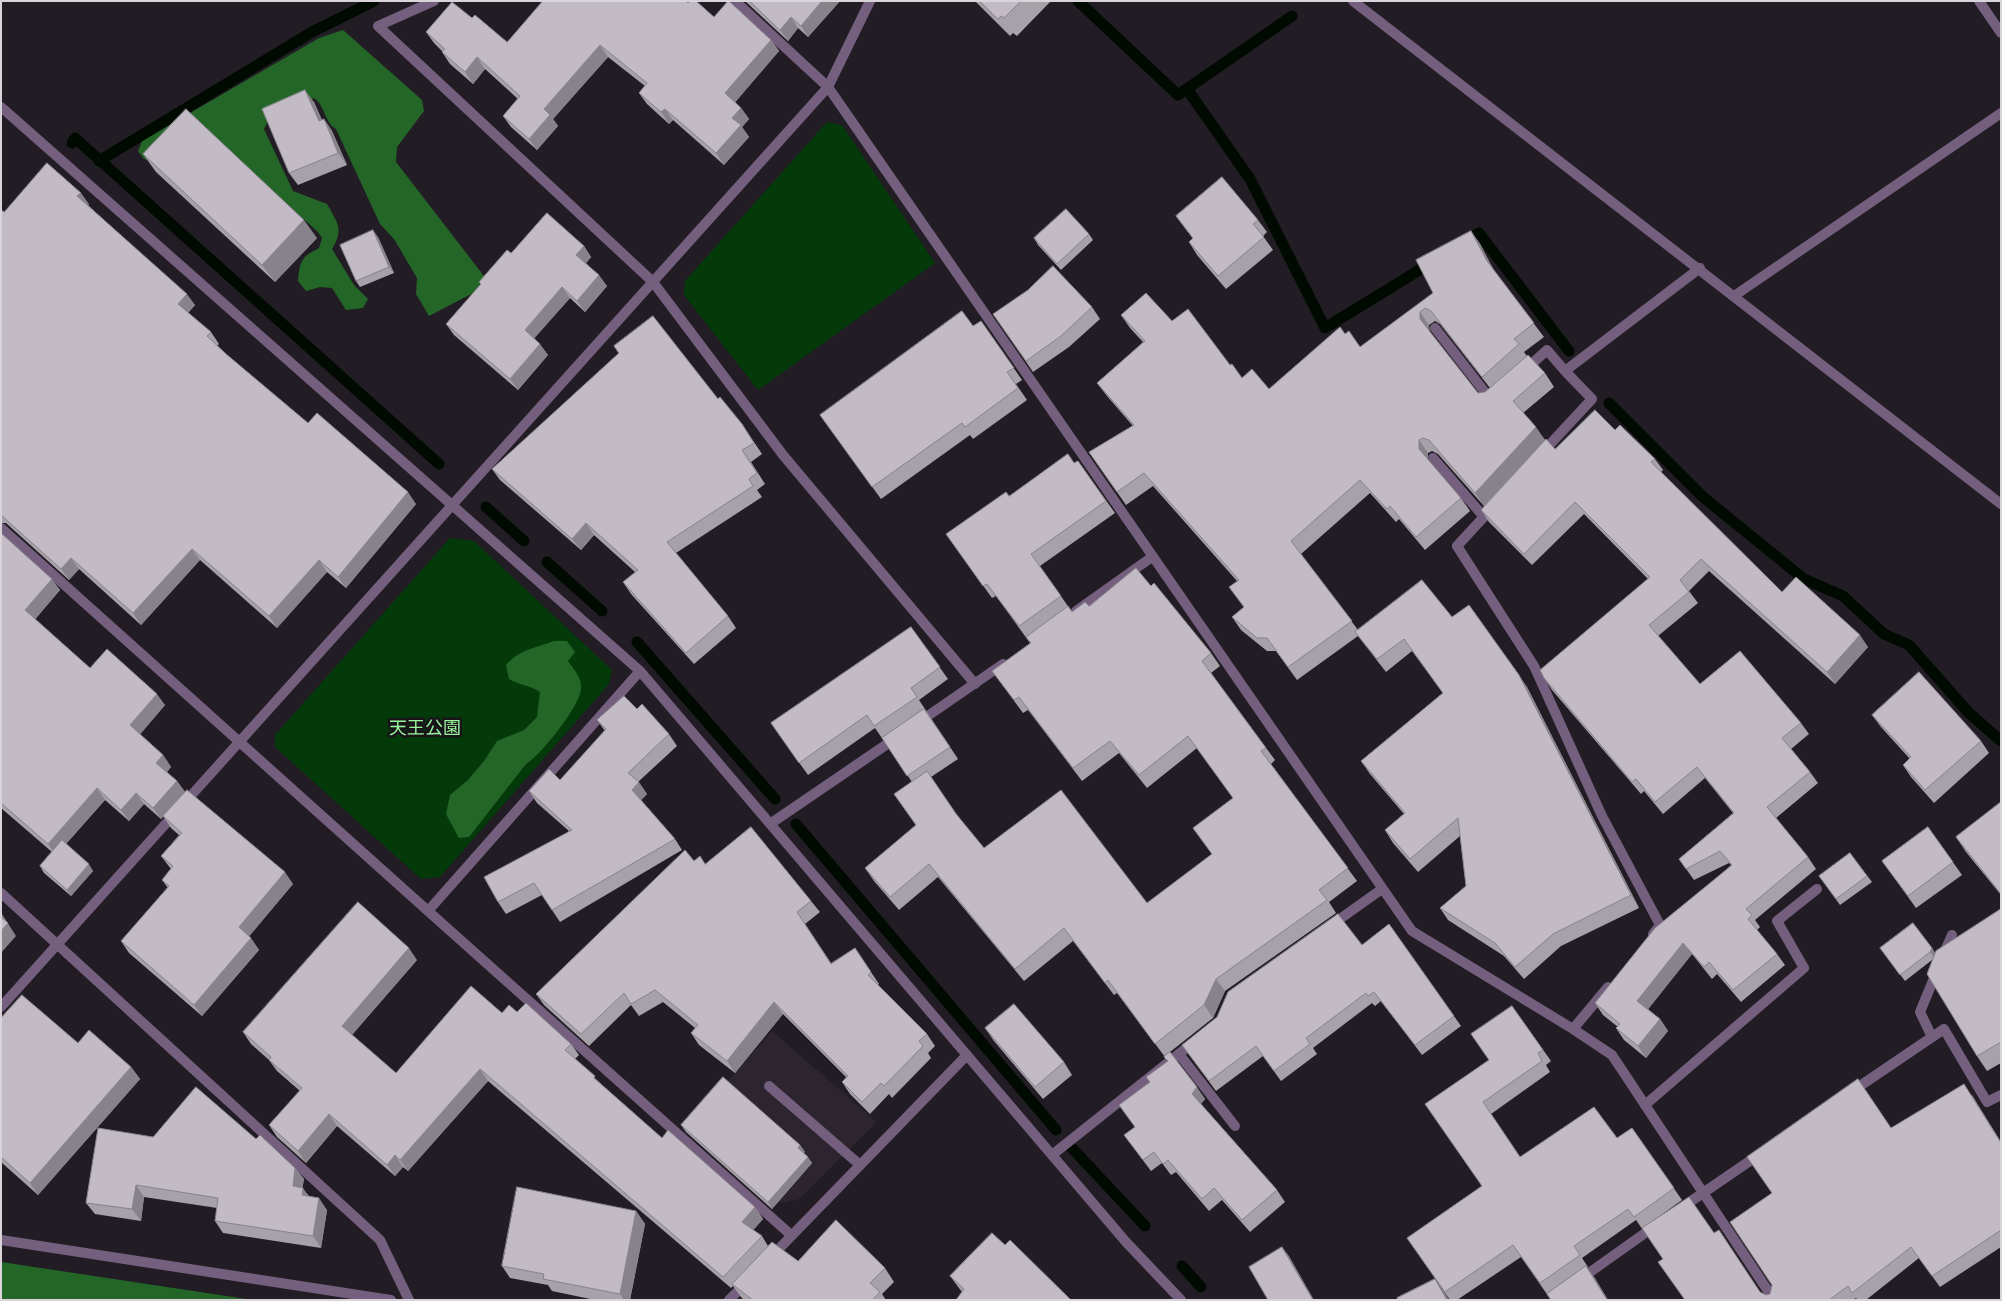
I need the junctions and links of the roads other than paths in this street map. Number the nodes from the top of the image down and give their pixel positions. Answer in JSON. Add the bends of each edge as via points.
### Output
{"nodes":[{"id":1,"x":434,"y":1,"type":"edge"},
{"id":2,"x":735,"y":1,"type":"edge"},
{"id":3,"x":870,"y":1,"type":"edge"},
{"id":4,"x":1353,"y":1,"type":"edge"},
{"id":5,"x":1979,"y":1,"type":"edge"},
{"id":6,"x":2001,"y":33,"type":"edge"},
{"id":7,"x":828,"y":87,"type":"junction"},
{"id":8,"x":1,"y":107,"type":"edge"},
{"id":9,"x":2001,"y":113,"type":"edge"},
{"id":10,"x":1700,"y":268,"type":"junction"},
{"id":11,"x":653,"y":282,"type":"junction"},
{"id":12,"x":1734,"y":296,"type":"junction"},
{"id":13,"x":1435,"y":328,"type":"edge"},
{"id":14,"x":1565,"y":371,"type":"junction"},
{"id":15,"x":1519,"y":376,"type":"edge"},
{"id":16,"x":1498,"y":394,"type":"edge"},
{"id":17,"x":1433,"y":458,"type":"edge"},
{"id":18,"x":1531,"y":465,"type":"edge"},
{"id":19,"x":1498,"y":502,"type":"edge"},
{"id":20,"x":2001,"y":504,"type":"edge"},
{"id":21,"x":451,"y":506,"type":"junction"},
{"id":22,"x":1484,"y":517,"type":"junction"},
{"id":23,"x":1,"y":528,"type":"edge"},
{"id":24,"x":1152,"y":557,"type":"junction"},
{"id":25,"x":1064,"y":620,"type":"edge"},
{"id":26,"x":1015,"y":655,"type":"edge"},
{"id":27,"x":640,"y":671,"type":"junction"},
{"id":28,"x":975,"y":684,"type":"junction"},
{"id":29,"x":240,"y":742,"type":"junction"},
{"id":30,"x":770,"y":824,"type":"junction"},
{"id":31,"x":1382,"y":889,"type":"junction"},
{"id":32,"x":1817,"y":889,"type":"dead end"},
{"id":33,"x":1,"y":893,"type":"edge"},
{"id":34,"x":428,"y":911,"type":"junction"},
{"id":35,"x":1952,"y":934,"type":"dead end"},
{"id":36,"x":1318,"y":935,"type":"edge"},
{"id":37,"x":1648,"y":940,"type":"edge"},
{"id":38,"x":58,"y":944,"type":"junction"},
{"id":39,"x":1617,"y":977,"type":"edge"},
{"id":40,"x":1,"y":1007,"type":"edge"},
{"id":41,"x":1574,"y":1029,"type":"junction"},
{"id":42,"x":1205,"y":1032,"type":"edge"},
{"id":43,"x":1932,"y":1037,"type":"junction"},
{"id":44,"x":1179,"y":1054,"type":"junction"},
{"id":45,"x":967,"y":1056,"type":"junction"},
{"id":46,"x":769,"y":1086,"type":"dead end"},
{"id":47,"x":2001,"y":1095,"type":"edge"},
{"id":48,"x":1842,"y":1098,"type":"edge"},
{"id":49,"x":1645,"y":1105,"type":"junction"},
{"id":50,"x":1235,"y":1126,"type":"dead end"},
{"id":51,"x":1769,"y":1148,"type":"edge"},
{"id":52,"x":1052,"y":1155,"type":"junction"},
{"id":53,"x":860,"y":1165,"type":"junction"},
{"id":54,"x":1704,"y":1193,"type":"junction"},
{"id":55,"x":791,"y":1235,"type":"junction"},
{"id":56,"x":1,"y":1240,"type":"edge"},
{"id":57,"x":1567,"y":1289,"type":"edge"},
{"id":58,"x":391,"y":1300,"type":"edge"},
{"id":59,"x":409,"y":1300,"type":"edge"},
{"id":60,"x":729,"y":1300,"type":"edge"},
{"id":61,"x":1181,"y":1300,"type":"edge"},
{"id":62,"x":1774,"y":1300,"type":"edge"}],
"edges":[{"from":1,"to":11,"type":"street","via":[[378,26]]},
{"from":2,"to":7,"type":"street"},
{"from":3,"to":7,"type":"street"},
{"from":4,"to":10,"type":"street"},
{"from":5,"to":6,"type":"street"},
{"from":7,"to":11,"type":"street"},
{"from":7,"to":24,"type":"street"},
{"from":8,"to":21,"type":"street"},
{"from":9,"to":12,"type":"street"},
{"from":10,"to":12,"type":"street"},
{"from":10,"to":14,"type":"street"},
{"from":11,"to":21,"type":"street"},
{"from":11,"to":28,"type":"street","via":[[783,455]]},
{"from":12,"to":20,"type":"street"},
{"from":13,"to":16,"type":"street","via":[[1490,400]]},
{"from":14,"to":15,"type":"street","via":[[1547,350]]},
{"from":14,"to":18,"type":"street","via":[[1592,399]]},
{"from":17,"to":22,"type":"street"},
{"from":19,"to":22,"type":"street"},
{"from":21,"to":27,"type":"street"},
{"from":21,"to":29,"type":"street"},
{"from":22,"to":37,"type":"street","via":[[1456,546],[1534,666],[1602,816],[1660,925]]},
{"from":23,"to":29,"type":"street"},
{"from":24,"to":25,"type":"street"},
{"from":24,"to":31,"type":"street"},
{"from":26,"to":28,"type":"street"},
{"from":27,"to":30,"type":"street"},
{"from":27,"to":34,"type":"street"},
{"from":28,"to":30,"type":"street"},
{"from":29,"to":34,"type":"street"},
{"from":29,"to":38,"type":"street"},
{"from":30,"to":45,"type":"street"},
{"from":31,"to":36,"type":"street"},
{"from":31,"to":41,"type":"street","via":[[1412,932]]},
{"from":32,"to":49,"type":"street","via":[[1777,921],[1804,968]]},
{"from":33,"to":38,"type":"street"},
{"from":34,"to":55,"type":"street"},
{"from":35,"to":43,"type":"street","via":[[1920,1012]]},
{"from":38,"to":40,"type":"street"},
{"from":38,"to":59,"type":"street","via":[[380,1240]]},
{"from":39,"to":41,"type":"street"},
{"from":41,"to":49,"type":"street","via":[[1612,1055]]},
{"from":42,"to":44,"type":"street"},
{"from":43,"to":47,"type":"street","via":[[1944,1029],[1987,1102]]},
{"from":43,"to":48,"type":"street"},
{"from":44,"to":50,"type":"street"},
{"from":44,"to":52,"type":"street"},
{"from":45,"to":52,"type":"street"},
{"from":45,"to":53,"type":"street"},
{"from":46,"to":53,"type":"street"},
{"from":49,"to":54,"type":"street"},
{"from":51,"to":54,"type":"street"},
{"from":52,"to":61,"type":"street","via":[[1126,1242]]},
{"from":53,"to":55,"type":"street"},
{"from":54,"to":57,"type":"street"},
{"from":54,"to":62,"type":"street"},
{"from":55,"to":60,"type":"street"},
{"from":56,"to":58,"type":"street"}]}
